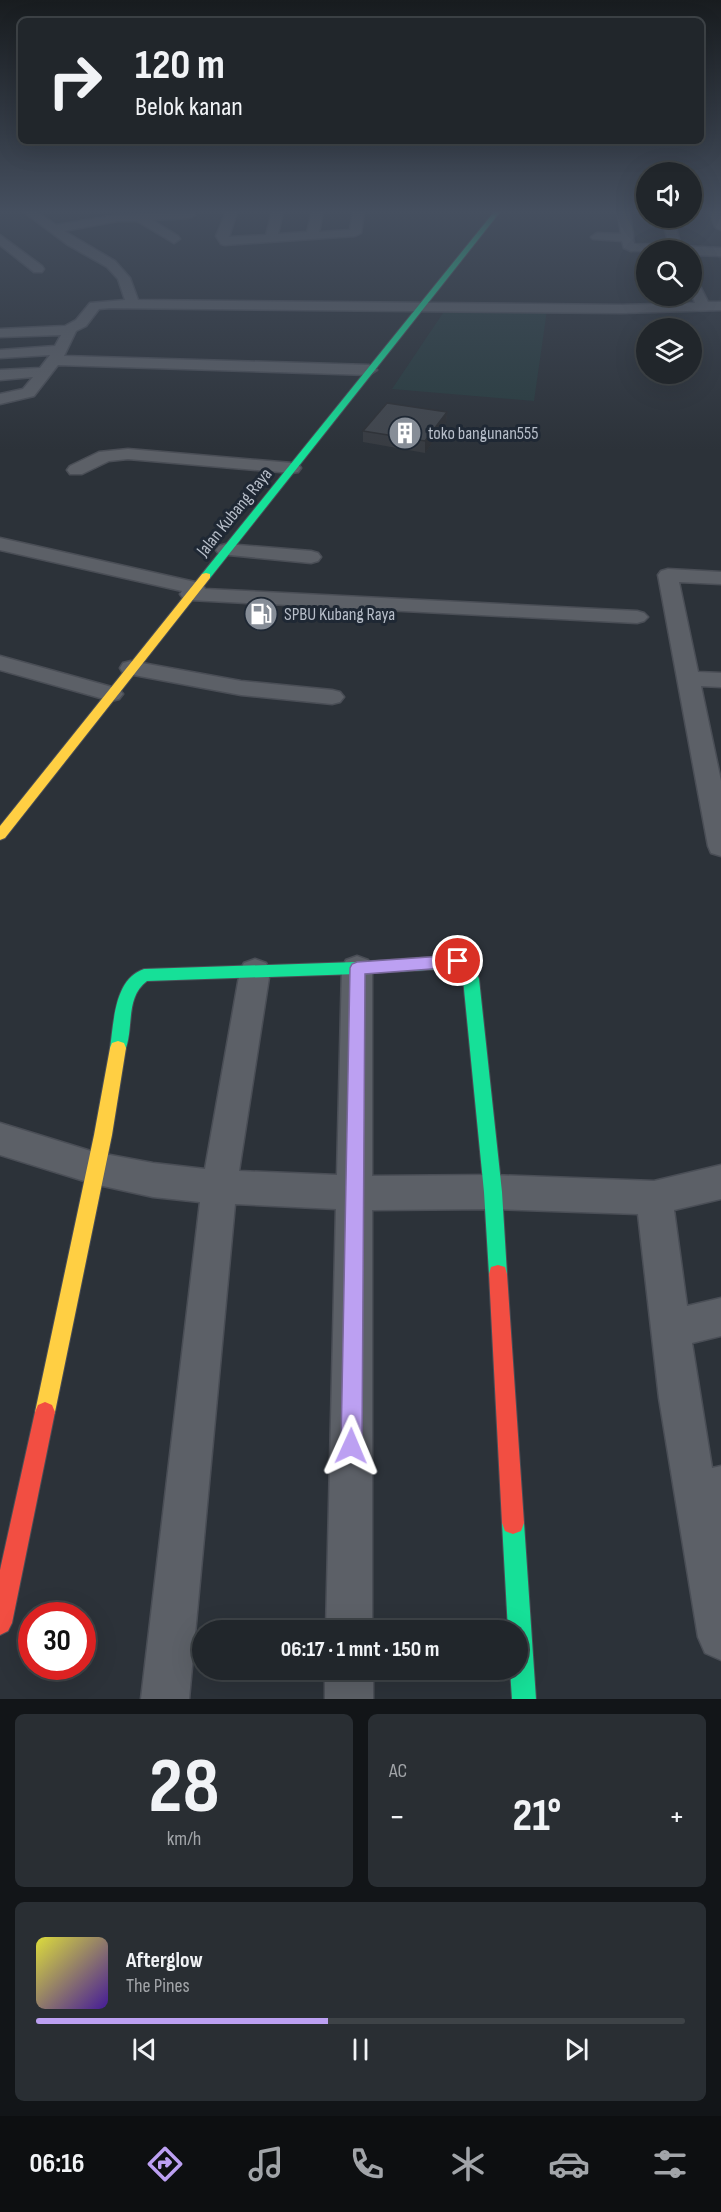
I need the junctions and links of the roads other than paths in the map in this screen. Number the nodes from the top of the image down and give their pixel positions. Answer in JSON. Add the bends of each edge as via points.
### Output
{"nodes":[{"id":1,"x":128,"y":291,"type":"edge"},
{"id":2,"x":433,"y":291,"type":"edge"},
{"id":3,"x":133,"y":304,"type":"junction"},
{"id":4,"x":702,"y":304,"type":"edge"},
{"id":5,"x":422,"y":305,"type":"junction"},
{"id":6,"x":721,"y":306,"type":"edge"},
{"id":7,"x":704,"y":308,"type":"junction"},
{"id":8,"x":68,"y":330,"type":"junction"},
{"id":9,"x":0,"y":333,"type":"edge"},
{"id":10,"x":0,"y":354,"type":"edge"},
{"id":11,"x":52,"y":361,"type":"junction"},
{"id":12,"x":369,"y":370,"type":"junction"},
{"id":13,"x":0,"y":375,"type":"edge"},
{"id":14,"x":0,"y":399,"type":"edge"},
{"id":15,"x":292,"y":468,"type":"junction"},
{"id":16,"x":76,"y":470,"type":"dead end"},
{"id":17,"x":0,"y":544,"type":"edge"},
{"id":18,"x":226,"y":550,"type":"junction"},
{"id":19,"x":311,"y":557,"type":"dead end"},
{"id":20,"x":721,"y":578,"type":"edge"},
{"id":21,"x":193,"y":591,"type":"junction"},
{"id":22,"x":637,"y":617,"type":"dead end"},
{"id":23,"x":0,"y":663,"type":"edge"},
{"id":24,"x":131,"y":668,"type":"junction"},
{"id":25,"x":688,"y":678,"type":"junction"},
{"id":26,"x":721,"y":680,"type":"edge"},
{"id":27,"x":111,"y":694,"type":"junction"},
{"id":28,"x":332,"y":697,"type":"dead end"},
{"id":29,"x":0,"y":835,"type":"edge"},
{"id":30,"x":721,"y":846,"type":"edge"},
{"id":31,"x":357,"y":968,"type":"junction"},
{"id":32,"x":255,"y":970,"type":"junction"},
{"id":33,"x":0,"y":1140,"type":"edge"},
{"id":34,"x":94,"y":1168,"type":"junction"},
{"id":35,"x":721,"y":1182,"type":"edge"},
{"id":36,"x":219,"y":1187,"type":"junction"},
{"id":37,"x":492,"y":1192,"type":"junction"},
{"id":38,"x":354,"y":1193,"type":"junction"},
{"id":39,"x":654,"y":1198,"type":"junction"},
{"id":40,"x":721,"y":1317,"type":"edge"},
{"id":41,"x":671,"y":1329,"type":"junction"},
{"id":42,"x":709,"y":1490,"type":"edge"},
{"id":43,"x":349,"y":1620,"type":"edge"},
{"id":44,"x":0,"y":1623,"type":"edge"},
{"id":45,"x":721,"y":1637,"type":"edge"},
{"id":46,"x":349,"y":1680,"type":"edge"},
{"id":47,"x":165,"y":1699,"type":"edge"},
{"id":48,"x":349,"y":1699,"type":"edge"},
{"id":49,"x":524,"y":1699,"type":"edge"}],
"edges":[{"from":1,"to":3,"type":"street"},
{"from":2,"to":5,"type":"main road","name":"Jalan Kubang Raya"},
{"from":3,"to":5,"type":"street"},
{"from":3,"to":8,"type":"street","via":[[95,306],[81,324]]},
{"from":4,"to":7,"type":"street"},
{"from":5,"to":7,"type":"street"},
{"from":5,"to":12,"type":"main road","name":"Jalan Kubang Raya"},
{"from":6,"to":7,"type":"street"},
{"from":8,"to":9,"type":"street"},
{"from":8,"to":11,"type":"street"},
{"from":10,"to":11,"type":"street"},
{"from":11,"to":12,"type":"street"},
{"from":11,"to":13,"type":"street"},
{"from":11,"to":14,"type":"street","via":[[32,392]]},
{"from":12,"to":15,"type":"main road","name":"Jalan Kubang Raya"},
{"from":15,"to":16,"type":"street","via":[[128,454],[105,456]]},
{"from":15,"to":18,"type":"main road","name":"Jalan Kubang Raya"},
{"from":17,"to":21,"type":"street"},
{"from":18,"to":19,"type":"street","via":[[283,563]]},
{"from":18,"to":21,"type":"main road","name":"Jalan Kubang Raya"},
{"from":20,"to":25,"type":"street","via":[[668,575]]},
{"from":21,"to":22,"type":"street"},
{"from":21,"to":24,"type":"main road","name":"Jalan Kubang Raya"},
{"from":23,"to":27,"type":"street"},
{"from":24,"to":27,"type":"main road","name":"Jalan Kubang Raya"},
{"from":24,"to":28,"type":"street","via":[[241,688]]},
{"from":25,"to":26,"type":"street"},
{"from":25,"to":30,"type":"street"},
{"from":27,"to":29,"type":"main road","name":"Jalan Kubang Raya"},
{"from":31,"to":32,"type":"main road"},
{"from":31,"to":37,"type":"main road","via":[[447,961],[466,964],[471,979]]},
{"from":31,"to":38,"type":"street"},
{"from":32,"to":34,"type":"main road","via":[[144,975],[136,979],[126,1001]]},
{"from":32,"to":36,"type":"street"},
{"from":33,"to":34,"type":"street"},
{"from":34,"to":36,"type":"street"},
{"from":34,"to":44,"type":"main road"},
{"from":35,"to":39,"type":"street"},
{"from":36,"to":38,"type":"street"},
{"from":36,"to":47,"type":"street"},
{"from":37,"to":38,"type":"street"},
{"from":37,"to":39,"type":"street"},
{"from":37,"to":49,"type":"main road"},
{"from":38,"to":43,"type":"street"},
{"from":39,"to":41,"type":"street"},
{"from":40,"to":41,"type":"street"},
{"from":41,"to":42,"type":"street","via":[[679,1398]]},
{"from":42,"to":45,"type":"street"},
{"from":46,"to":48,"type":"street"}]}
